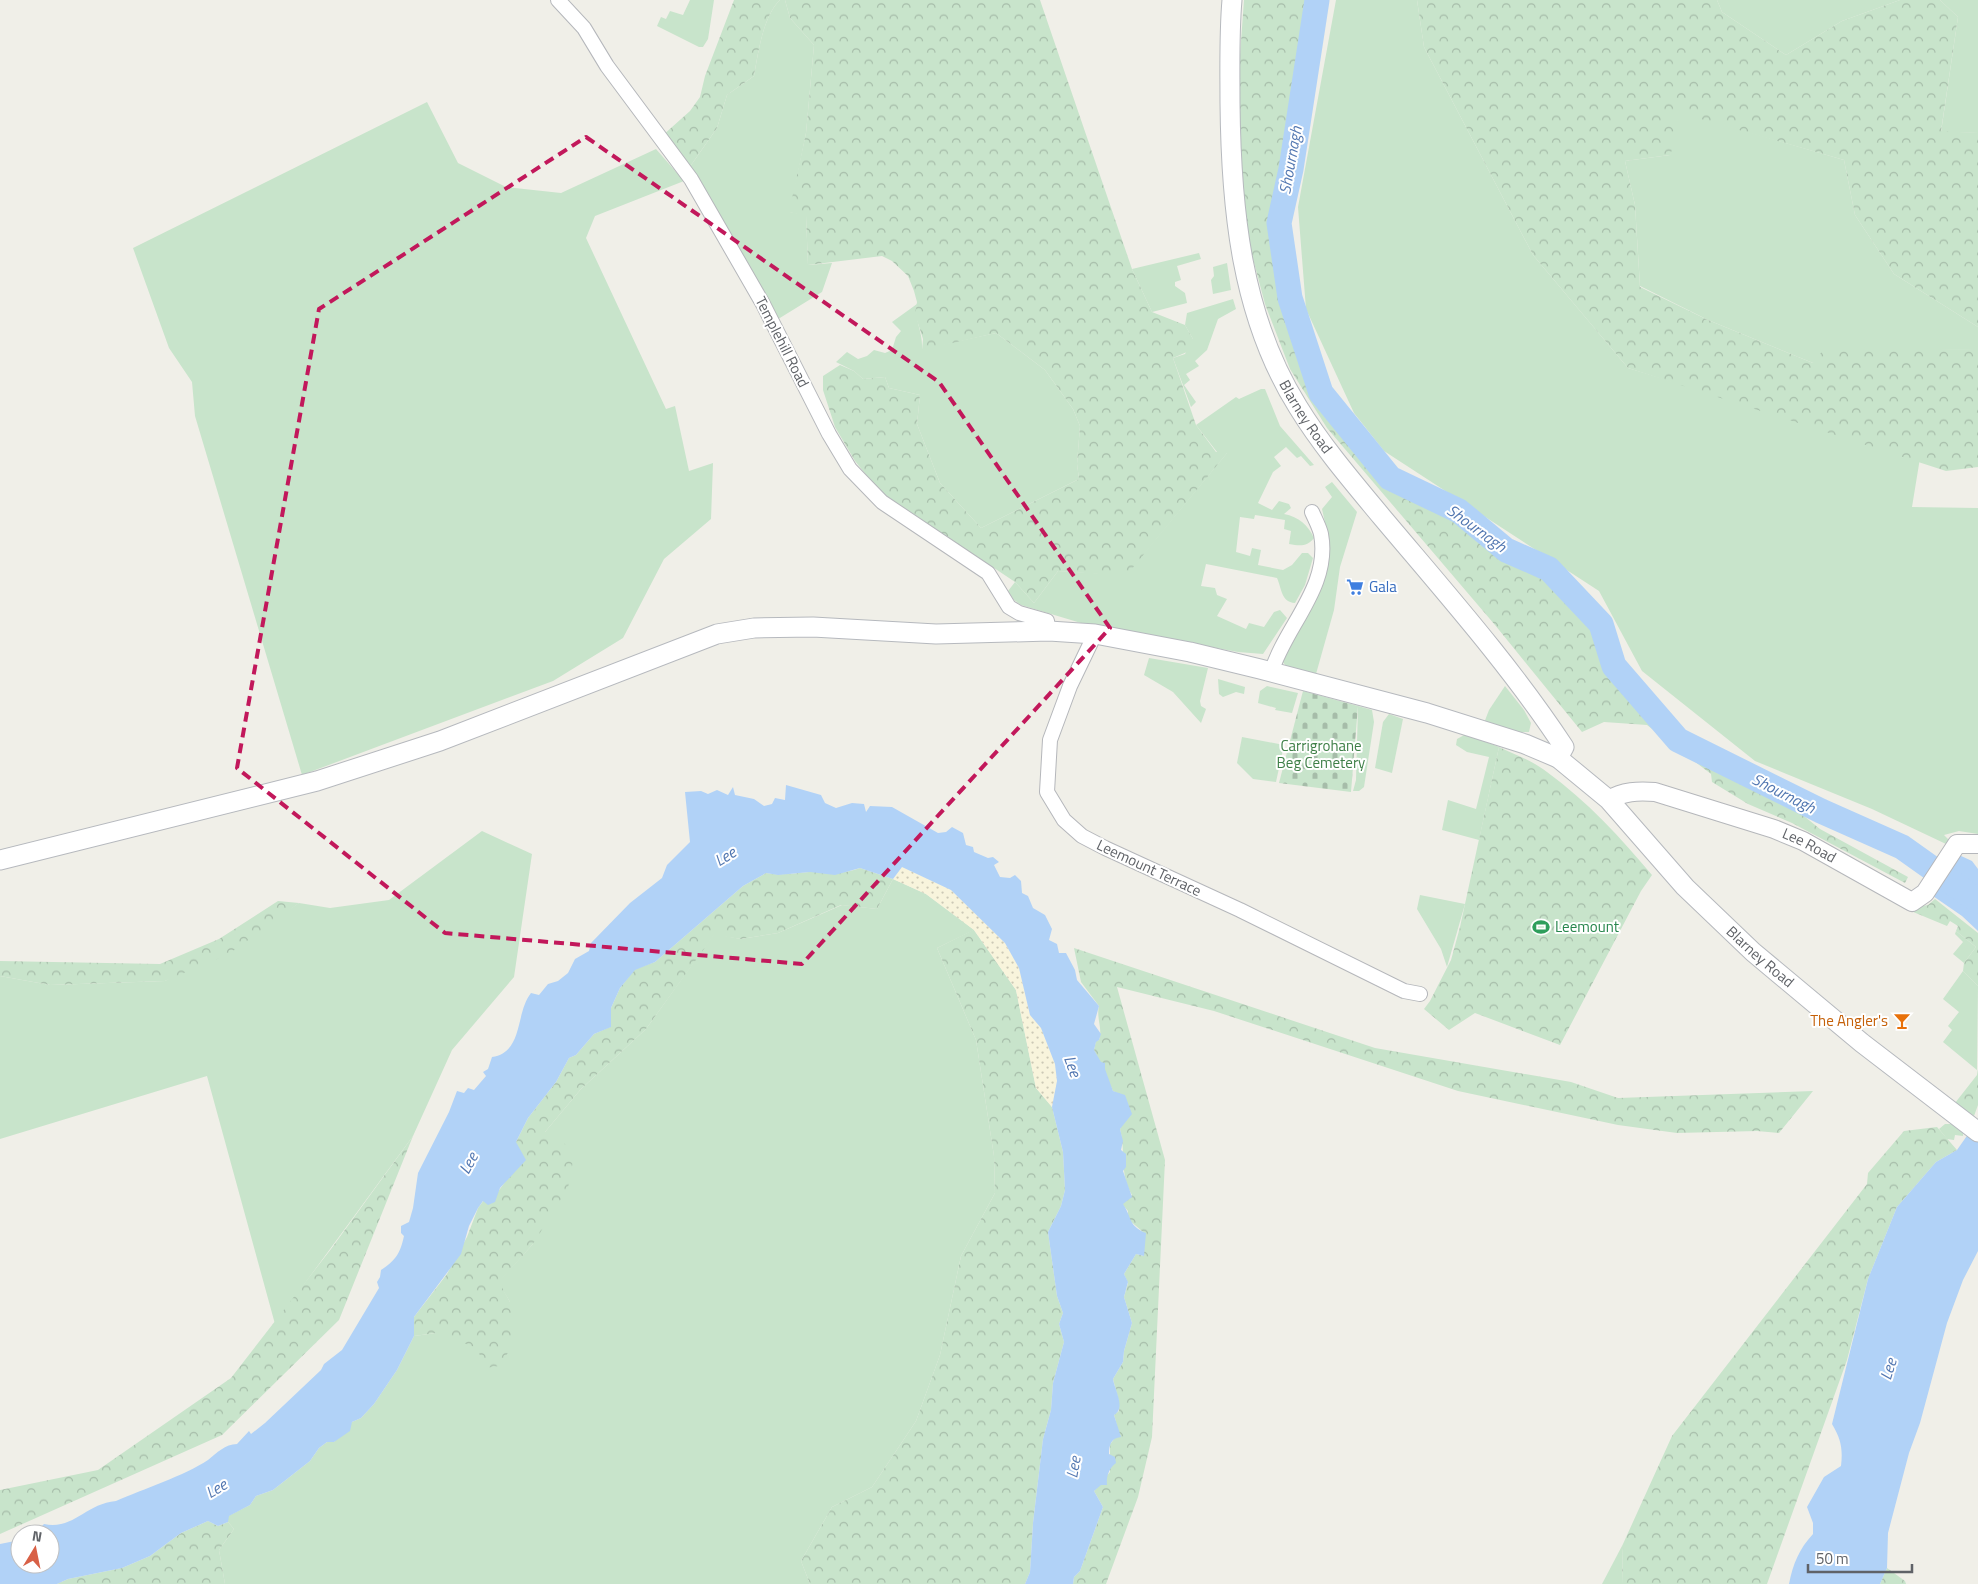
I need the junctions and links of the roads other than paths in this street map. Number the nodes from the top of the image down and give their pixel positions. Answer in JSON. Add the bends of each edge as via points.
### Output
{"nodes":[{"id":1,"x":558,"y":0,"type":"edge"},
{"id":2,"x":1232,"y":0,"type":"edge"},
{"id":3,"x":1312,"y":512,"type":"dead end"},
{"id":4,"x":1049,"y":631,"type":"junction"},
{"id":5,"x":1095,"y":634,"type":"junction"},
{"id":6,"x":1272,"y":673,"type":"junction"},
{"id":7,"x":1558,"y":758,"type":"junction"},
{"id":8,"x":1608,"y":800,"type":"junction"},
{"id":9,"x":1978,"y":844,"type":"edge"},
{"id":10,"x":0,"y":860,"type":"edge"},
{"id":11,"x":1420,"y":994,"type":"dead end"},
{"id":12,"x":1978,"y":1132,"type":"edge"}],
"edges":[{"from":1,"to":4,"type":"street","name":"Templehill Road","via":[[584,28],[607,66],[691,179],[763,304],[826,429],[850,468],[882,502],[988,573],[1009,607],[1047,621]]},
{"from":2,"to":7,"type":"main road","name":"Blarney Road","via":[[1233,189],[1242,256],[1255,313],[1270,355],[1298,407],[1328,451],[1543,715],[1564,747]]},
{"from":3,"to":6,"type":"street","via":[[1321,533],[1318,574],[1312,594],[1277,656]]},
{"from":4,"to":5,"type":"main road","name":"Blarney Road"},
{"from":4,"to":10,"type":"main road","name":"Blarney Road","via":[[936,634],[814,627],[754,628],[717,634],[440,741],[317,781]]},
{"from":5,"to":6,"type":"main road","name":"Blarney Road","via":[[1190,652]]},
{"from":5,"to":11,"type":"street","name":"Leemount Terrace","via":[[1070,686],[1050,740],[1047,792],[1064,820],[1082,836],[1104,848],[1240,910],[1404,991]]},
{"from":6,"to":7,"type":"main road","name":"Blarney Road","via":[[1483,729]]},
{"from":7,"to":8,"type":"main road","name":"Blarney Road"},
{"from":8,"to":9,"type":"street","name":"Lee Road","via":[[1618,794],[1655,792],[1774,829],[1803,841],[1912,902],[1924,893],[1958,844]]},
{"from":8,"to":12,"type":"main road","name":"Blarney Road","via":[[1685,887],[1753,952],[1862,1043]]}]}
